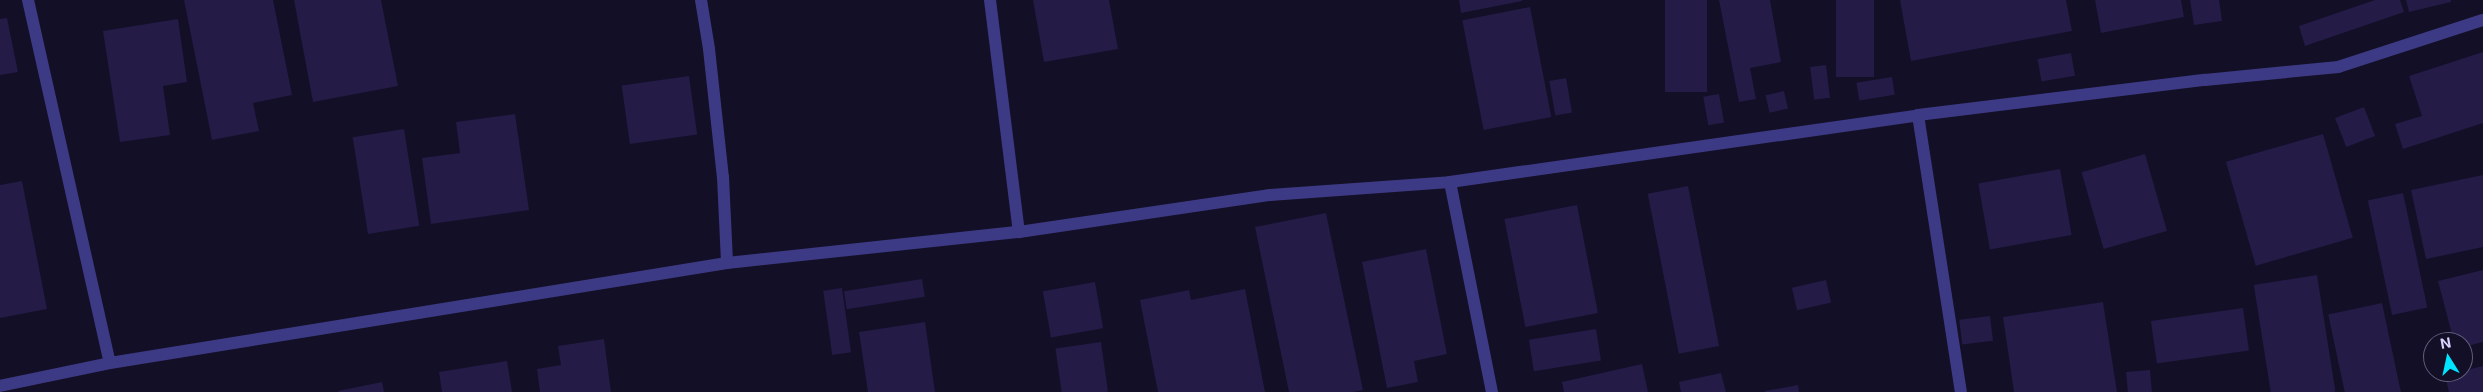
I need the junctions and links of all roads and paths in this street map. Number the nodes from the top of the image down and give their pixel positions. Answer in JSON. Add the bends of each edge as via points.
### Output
{"nodes":[{"id":1,"x":28,"y":0,"type":"edge"},
{"id":2,"x":701,"y":0,"type":"edge"},
{"id":3,"x":990,"y":0,"type":"edge"},
{"id":4,"x":2483,"y":20,"type":"edge"},
{"id":5,"x":1918,"y":115,"type":"junction"},
{"id":6,"x":1450,"y":182,"type":"junction"},
{"id":7,"x":1020,"y":232,"type":"junction"},
{"id":8,"x":728,"y":263,"type":"junction"},
{"id":9,"x":110,"y":363,"type":"junction"},
{"id":10,"x":0,"y":386,"type":"edge"},
{"id":11,"x":1492,"y":392,"type":"edge"},
{"id":12,"x":1961,"y":392,"type":"edge"}],
"edges":[{"from":1,"to":9,"type":"street"},
{"from":2,"to":8,"type":"street","via":[[710,49]]},
{"from":3,"to":7,"type":"street"},
{"from":4,"to":5,"type":"street","via":[[2338,67]]},
{"from":5,"to":6,"type":"street"},
{"from":5,"to":12,"type":"street"},
{"from":6,"to":7,"type":"street","via":[[1270,195]]},
{"from":6,"to":11,"type":"street"},
{"from":7,"to":8,"type":"street"},
{"from":8,"to":9,"type":"street"},
{"from":9,"to":10,"type":"street"}]}
